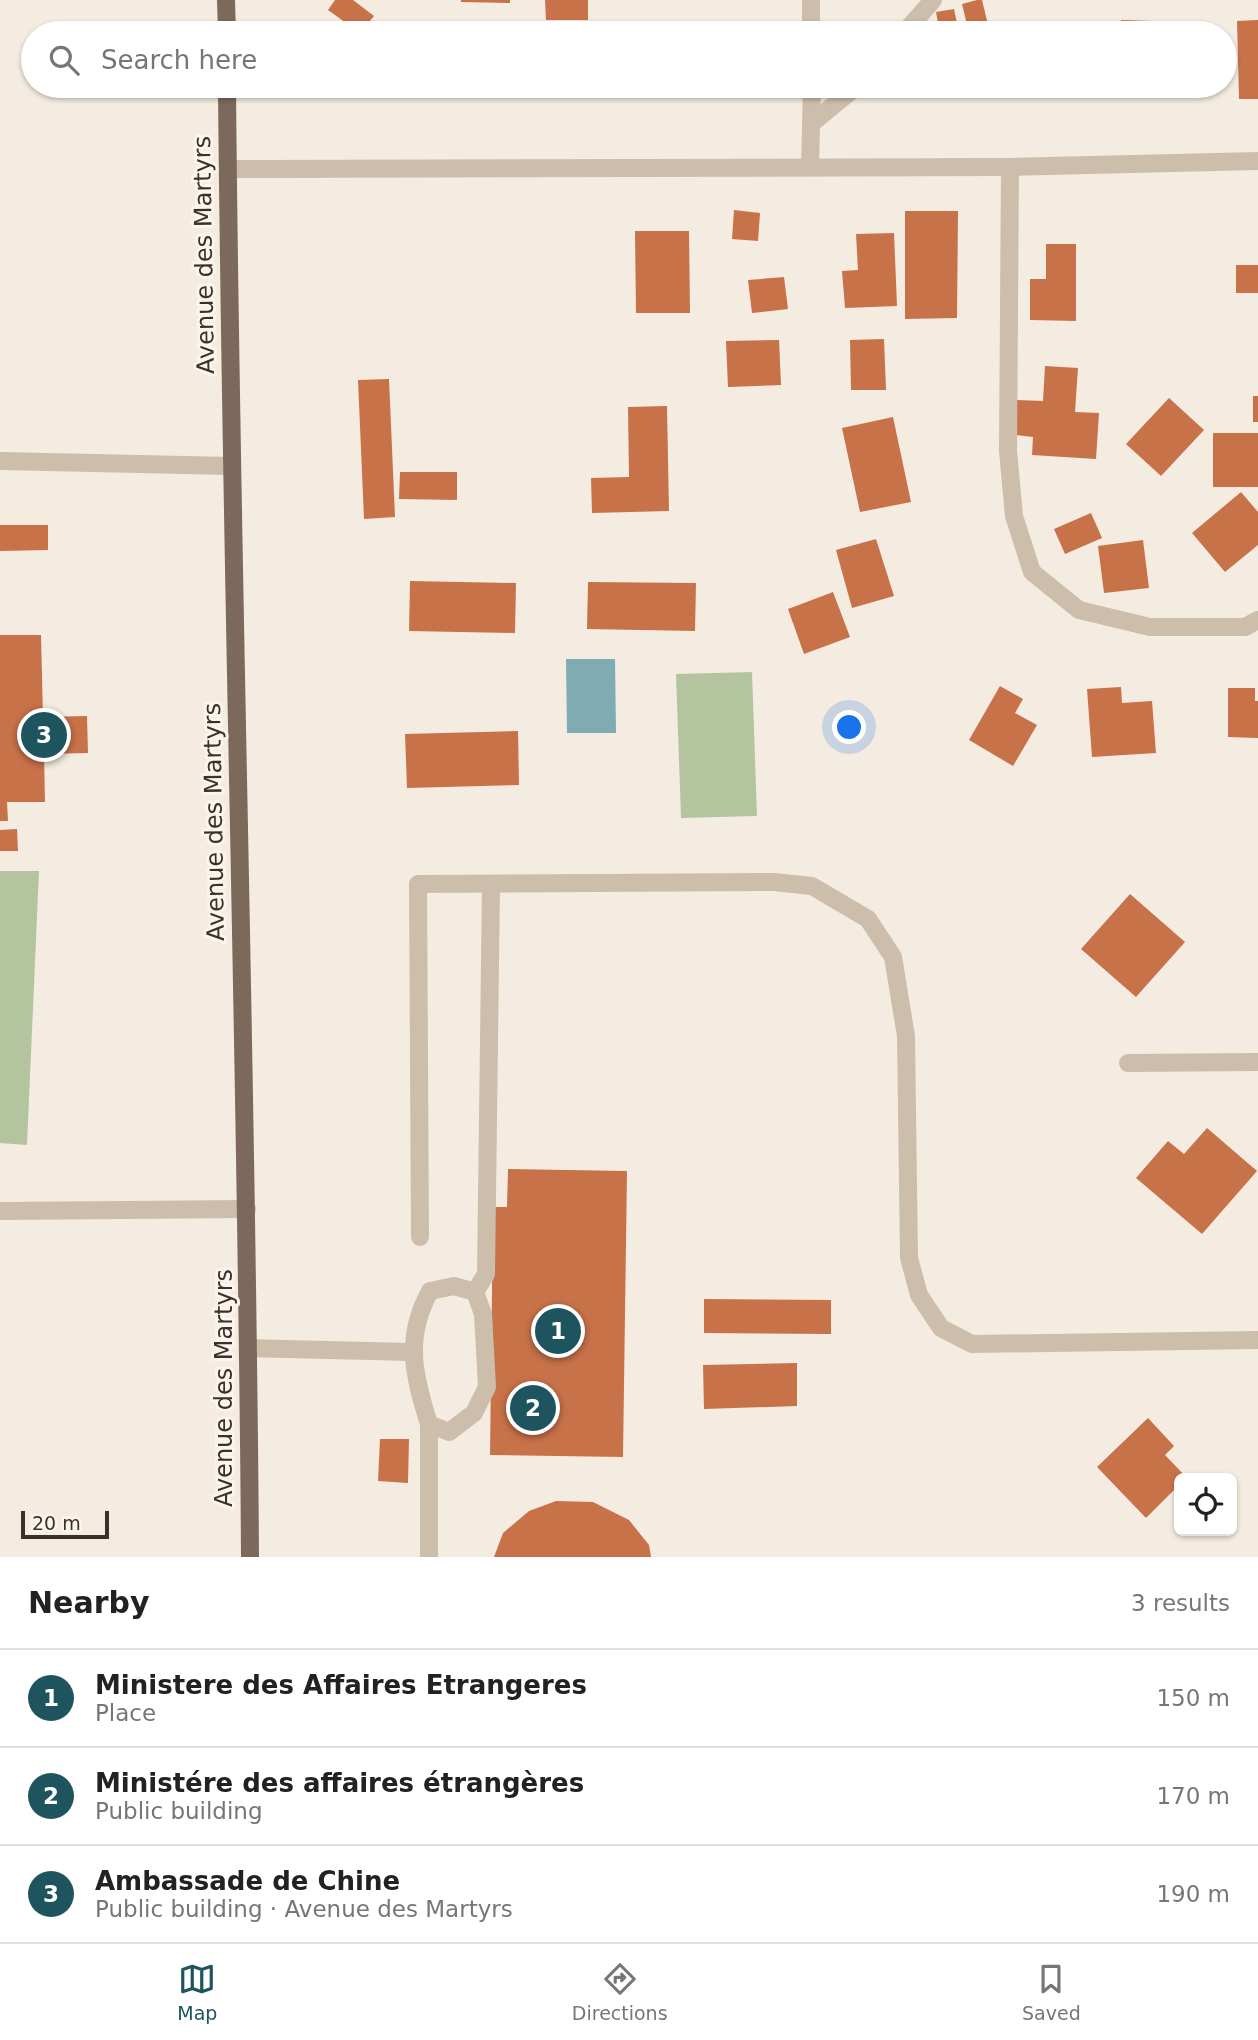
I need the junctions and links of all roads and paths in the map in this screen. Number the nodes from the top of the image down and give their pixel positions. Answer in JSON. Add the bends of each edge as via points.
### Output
{"nodes":[{"id":1,"x":226,"y":0,"type":"edge"},
{"id":2,"x":811,"y":0,"type":"edge"},
{"id":3,"x":933,"y":0,"type":"edge"},
{"id":4,"x":227,"y":21,"type":"edge"},
{"id":5,"x":811,"y":21,"type":"edge"},
{"id":6,"x":915,"y":21,"type":"edge"},
{"id":7,"x":227,"y":98,"type":"edge"},
{"id":8,"x":812,"y":98,"type":"edge"},
{"id":9,"x":842,"y":98,"type":"edge"},
{"id":10,"x":812,"y":123,"type":"junction"},
{"id":11,"x":1258,"y":161,"type":"edge"},
{"id":12,"x":810,"y":166,"type":"junction"},
{"id":13,"x":1010,"y":167,"type":"junction"},
{"id":14,"x":228,"y":169,"type":"junction"},
{"id":15,"x":0,"y":461,"type":"edge"},
{"id":16,"x":231,"y":466,"type":"junction"},
{"id":17,"x":1258,"y":620,"type":"edge"},
{"id":18,"x":491,"y":884,"type":"junction"},
{"id":19,"x":1258,"y":1062,"type":"edge"},
{"id":20,"x":1128,"y":1063,"type":"dead end"},
{"id":21,"x":247,"y":1209,"type":"junction"},
{"id":22,"x":0,"y":1211,"type":"edge"},
{"id":23,"x":420,"y":1237,"type":"dead end"},
{"id":24,"x":475,"y":1292,"type":"junction"},
{"id":25,"x":1258,"y":1340,"type":"edge"},
{"id":26,"x":248,"y":1348,"type":"junction"},
{"id":27,"x":412,"y":1352,"type":"junction"},
{"id":28,"x":429,"y":1424,"type":"junction"},
{"id":29,"x":250,"y":1557,"type":"edge"},
{"id":30,"x":429,"y":1557,"type":"edge"}],
"edges":[{"from":1,"to":4,"type":"main road"},
{"from":2,"to":5,"type":"street"},
{"from":3,"to":6,"type":"street"},
{"from":7,"to":14,"type":"main road","name":"Avenue des Martyrs"},
{"from":8,"to":10,"type":"street"},
{"from":9,"to":10,"type":"street"},
{"from":10,"to":12,"type":"street"},
{"from":11,"to":13,"type":"street"},
{"from":12,"to":13,"type":"street"},
{"from":12,"to":14,"type":"street"},
{"from":13,"to":17,"type":"street","via":[[1008,452],[1014,516],[1032,572],[1079,610],[1150,627],[1245,626]]},
{"from":14,"to":16,"type":"main road","name":"Avenue des Martyrs"},
{"from":15,"to":16,"type":"street"},
{"from":16,"to":21,"type":"main road","name":"Avenue des Martyrs"},
{"from":18,"to":23,"type":"street","via":[[418,884]]},
{"from":18,"to":24,"type":"street","via":[[486,1275]]},
{"from":18,"to":25,"type":"street","via":[[774,882],[812,886],[867,919],[893,957],[906,1036],[909,1258],[919,1295],[941,1328],[972,1344]]},
{"from":19,"to":20,"type":"street"},
{"from":21,"to":22,"type":"street"},
{"from":21,"to":26,"type":"main road","name":"Avenue des Martyrs"},
{"from":24,"to":27,"type":"street","via":[[454,1286],[430,1291],[422,1305]]},
{"from":24,"to":28,"type":"street","via":[[483,1314],[487,1387],[474,1413],[449,1432]]},
{"from":26,"to":27,"type":"street"},
{"from":26,"to":29,"type":"main road","name":"Avenue des Martyrs"},
{"from":27,"to":28,"type":"street"},
{"from":28,"to":30,"type":"street"}]}
